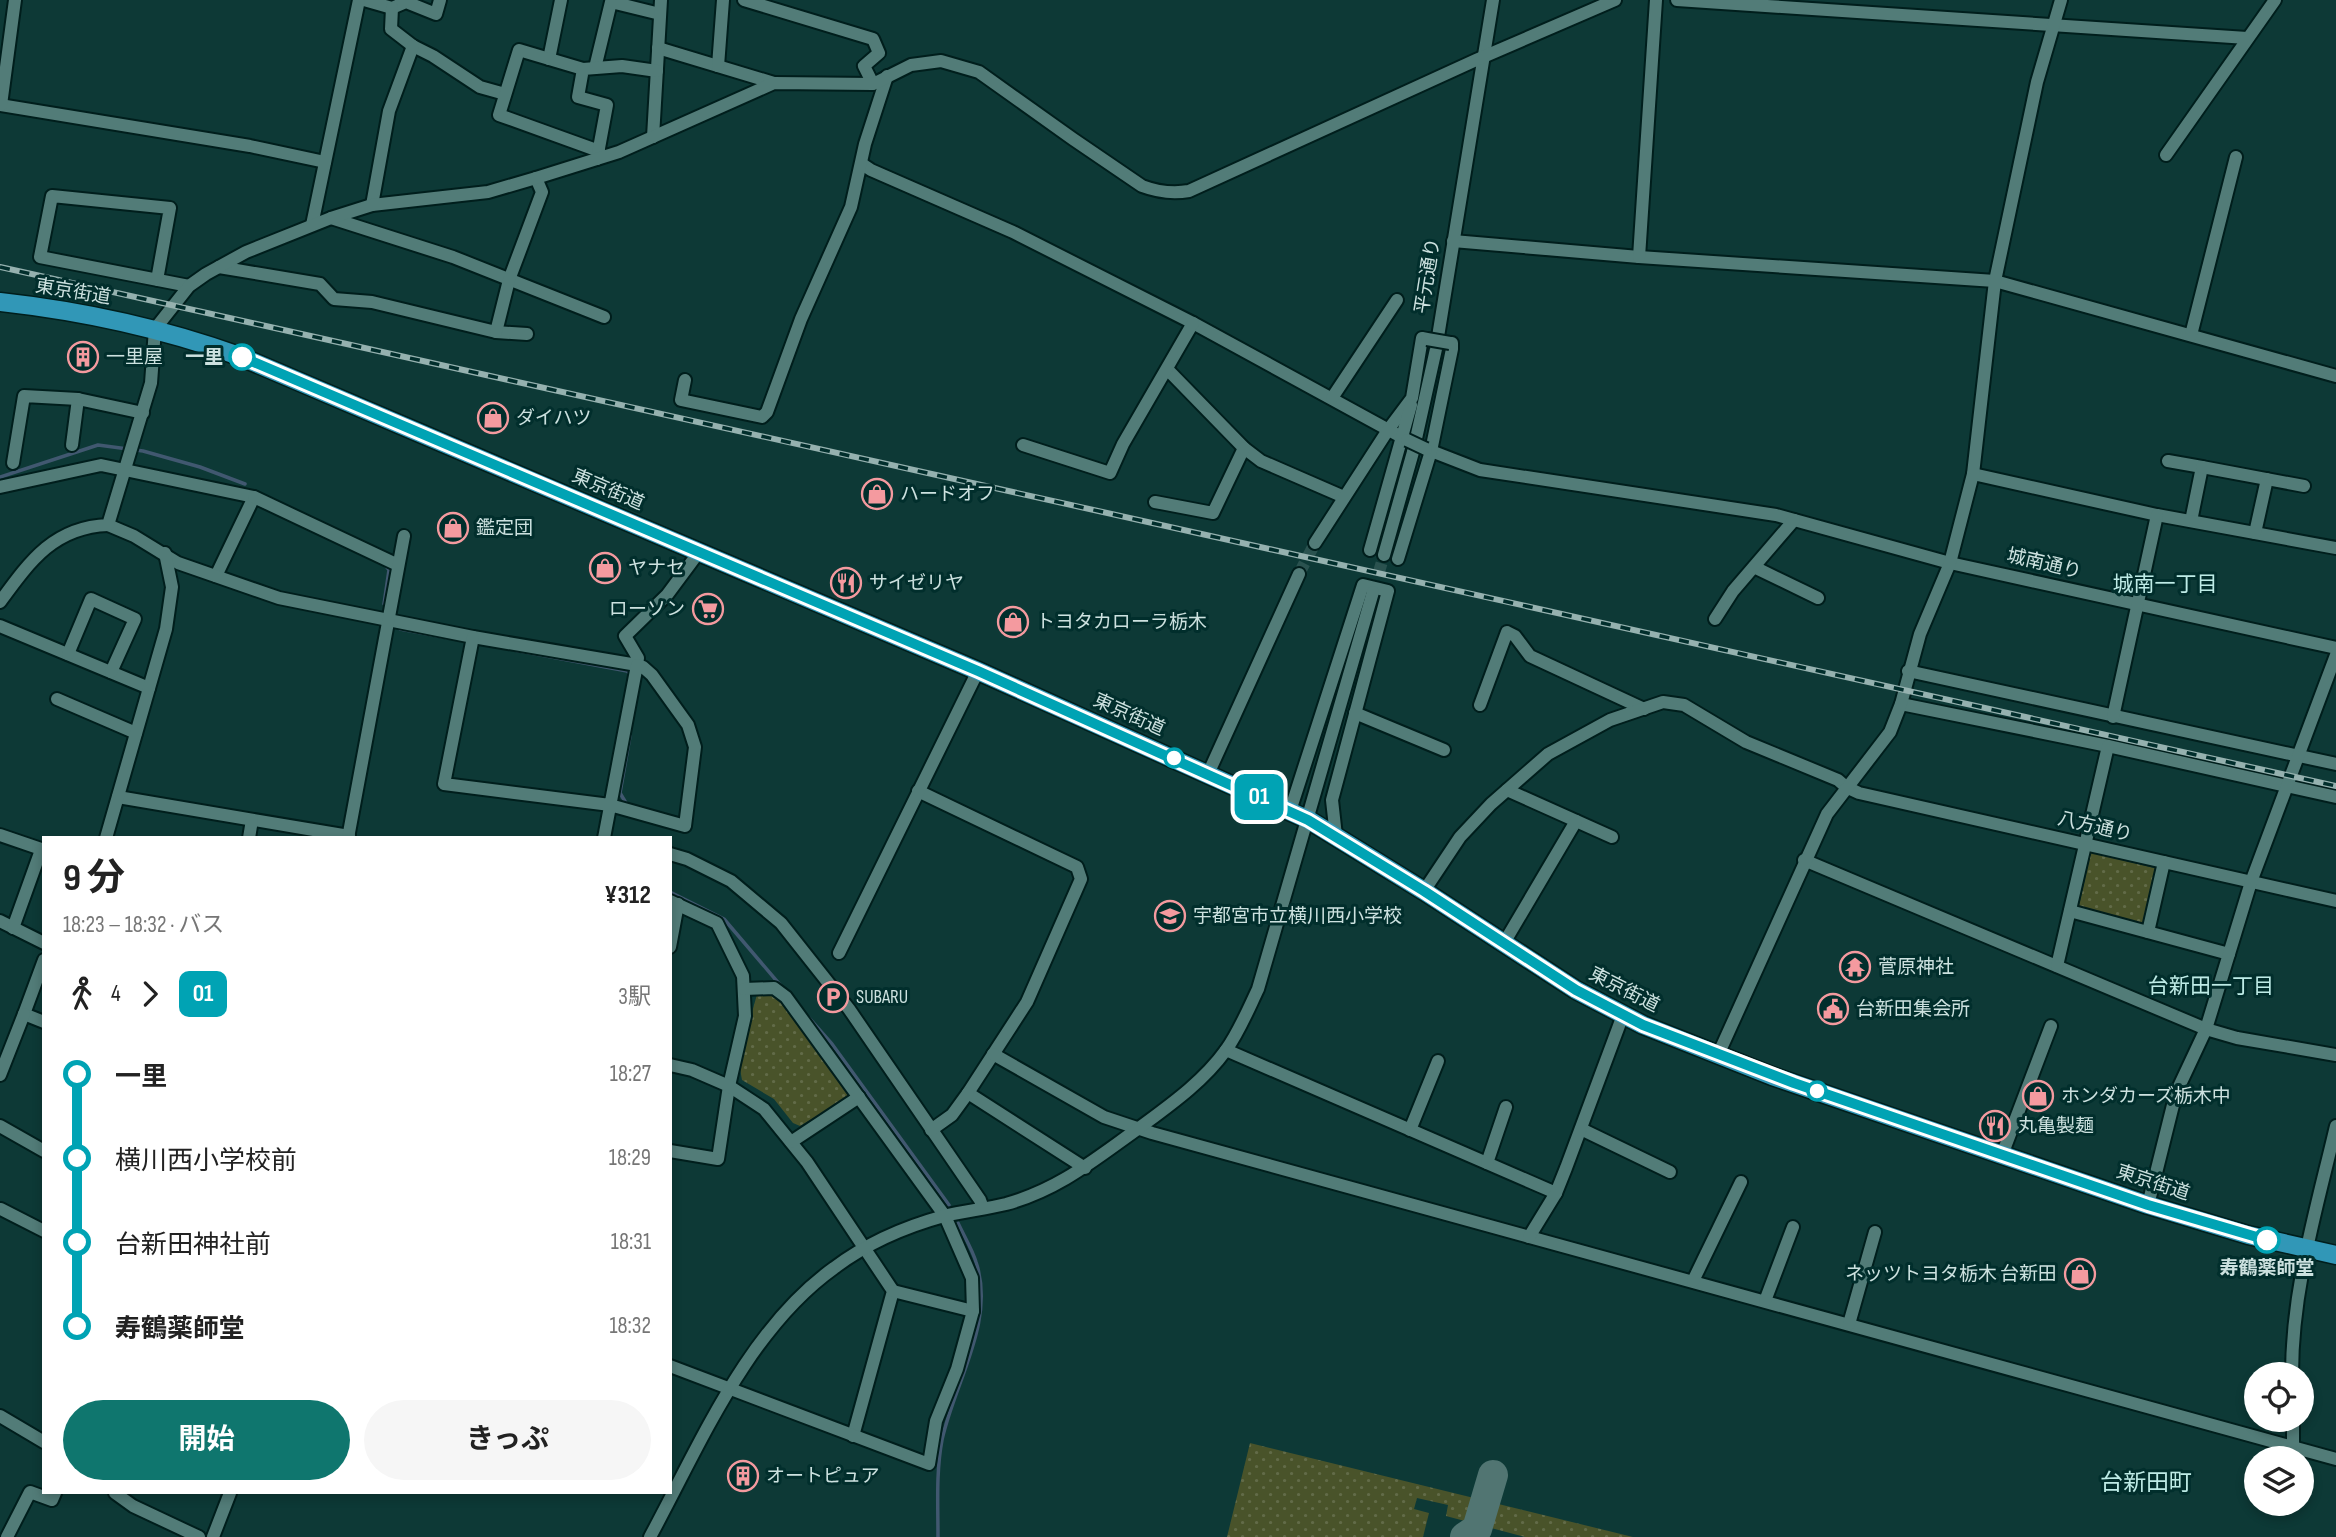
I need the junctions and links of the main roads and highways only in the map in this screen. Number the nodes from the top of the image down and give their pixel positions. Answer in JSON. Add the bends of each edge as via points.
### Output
{"nodes":[{"id":1,"x":0,"y":302,"type":"edge"},
{"id":2,"x":2336,"y":1255,"type":"edge"}],
"edges":[{"from":1,"to":2,"type":"highway","name":"東京街道","via":[[155,329],[239,356],[978,671],[1308,820],[1576,990],[1623,1016],[1718,1055],[2148,1205]]}]}
